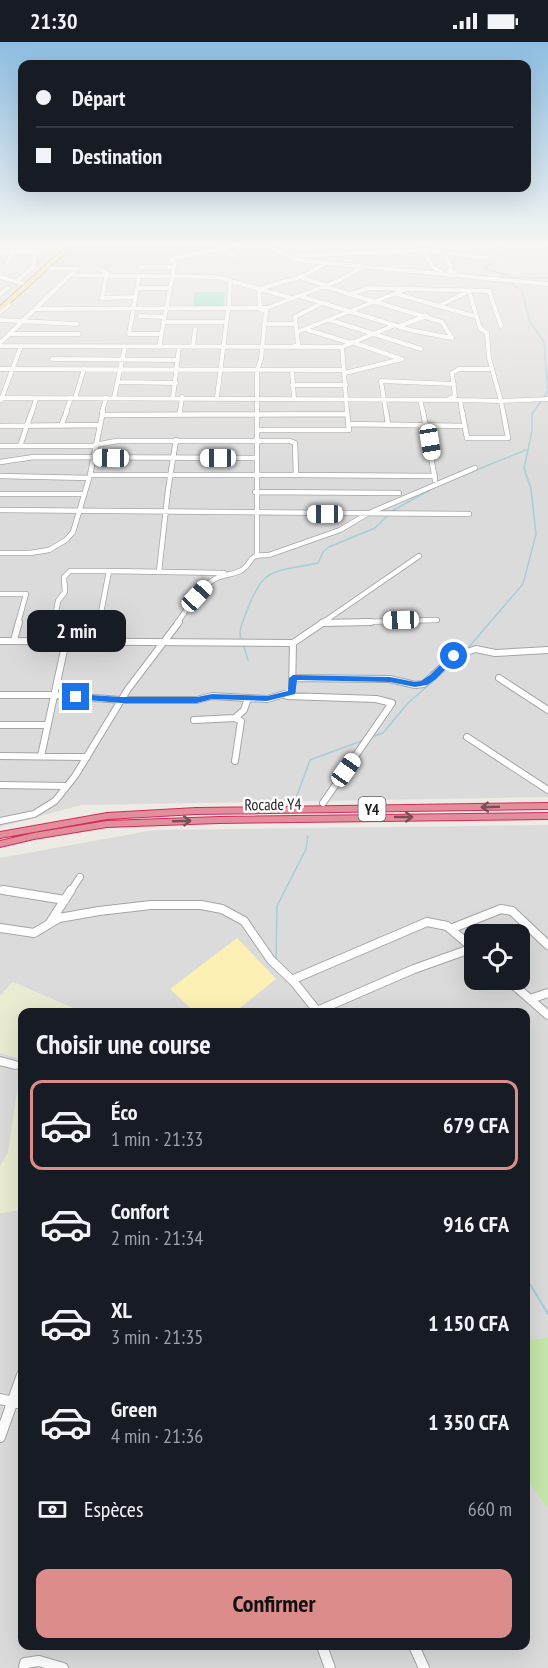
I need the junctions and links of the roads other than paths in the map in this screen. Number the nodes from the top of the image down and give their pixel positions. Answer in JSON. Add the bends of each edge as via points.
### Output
{"nodes":[{"id":1,"x":6,"y":321,"type":"edge"},
{"id":2,"x":23,"y":321,"type":"edge"},
{"id":3,"x":132,"y":321,"type":"edge"},
{"id":4,"x":163,"y":321,"type":"edge"},
{"id":5,"x":203,"y":321,"type":"edge"},
{"id":6,"x":264,"y":321,"type":"edge"},
{"id":7,"x":295,"y":321,"type":"edge"},
{"id":8,"x":328,"y":321,"type":"edge"},
{"id":9,"x":333,"y":321,"type":"edge"},
{"id":10,"x":382,"y":321,"type":"edge"},
{"id":11,"x":411,"y":321,"type":"edge"},
{"id":12,"x":439,"y":321,"type":"edge"},
{"id":13,"x":478,"y":321,"type":"edge"},
{"id":14,"x":499,"y":321,"type":"edge"},
{"id":15,"x":226,"y":322,"type":"joint"},
{"id":16,"x":21,"y":323,"type":"junction"},
{"id":17,"x":77,"y":324,"type":"dead end"},
{"id":18,"x":264,"y":324,"type":"junction"},
{"id":19,"x":295,"y":324,"type":"junction"},
{"id":20,"x":397,"y":325,"type":"junction"},
{"id":21,"x":501,"y":326,"type":"dead end"},
{"id":22,"x":195,"y":329,"type":"dead end"},
{"id":23,"x":308,"y":330,"type":"junction"},
{"id":24,"x":297,"y":332,"type":"junction"},
{"id":25,"x":10,"y":334,"type":"junction"},
{"id":26,"x":80,"y":334,"type":"dead end"},
{"id":27,"x":129,"y":334,"type":"junction"},
{"id":28,"x":160,"y":334,"type":"junction"},
{"id":29,"x":374,"y":334,"type":"junction"},
{"id":30,"x":351,"y":342,"type":"junction"},
{"id":31,"x":0,"y":344,"type":"edge"},
{"id":32,"x":21,"y":346,"type":"junction"},
{"id":33,"x":56,"y":346,"type":"junction"},
{"id":34,"x":126,"y":347,"type":"junction"},
{"id":35,"x":159,"y":347,"type":"junction"},
{"id":36,"x":179,"y":347,"type":"junction"},
{"id":37,"x":193,"y":347,"type":"junction"},
{"id":38,"x":224,"y":347,"type":"junction"},
{"id":39,"x":292,"y":347,"type":"junction"},
{"id":40,"x":342,"y":347,"type":"junction"},
{"id":41,"x":262,"y":348,"type":"junction"},
{"id":42,"x":421,"y":350,"type":"dead end"},
{"id":43,"x":52,"y":359,"type":"junction"},
{"id":44,"x":122,"y":360,"type":"junction"},
{"id":45,"x":178,"y":360,"type":"junction"},
{"id":46,"x":120,"y":368,"type":"junction"},
{"id":47,"x":0,"y":369,"type":"edge"},
{"id":48,"x":13,"y":369,"type":"junction"},
{"id":49,"x":48,"y":369,"type":"junction"},
{"id":50,"x":84,"y":369,"type":"junction"},
{"id":51,"x":178,"y":369,"type":"junction"},
{"id":52,"x":222,"y":369,"type":"junction"},
{"id":53,"x":492,"y":369,"type":"junction"},
{"id":54,"x":257,"y":370,"type":"junction"},
{"id":55,"x":292,"y":370,"type":"junction"},
{"id":56,"x":344,"y":371,"type":"junction"},
{"id":57,"x":117,"y":382,"type":"junction"},
{"id":58,"x":176,"y":383,"type":"junction"},
{"id":59,"x":454,"y":384,"type":"junction"},
{"id":60,"x":292,"y":385,"type":"junction"},
{"id":61,"x":346,"y":385,"type":"junction"},
{"id":62,"x":217,"y":397,"type":"junction"},
{"id":63,"x":73,"y":398,"type":"junction"},
{"id":64,"x":106,"y":398,"type":"junction"},
{"id":65,"x":114,"y":398,"type":"junction"},
{"id":66,"x":173,"y":398,"type":"junction"},
{"id":67,"x":182,"y":398,"type":"junction"},
{"id":68,"x":256,"y":398,"type":"junction"},
{"id":69,"x":294,"y":398,"type":"junction"},
{"id":70,"x":347,"y":398,"type":"junction"},
{"id":71,"x":36,"y":399,"type":"junction"},
{"id":72,"x":383,"y":399,"type":"junction"},
{"id":73,"x":548,"y":399,"type":"edge"},
{"id":74,"x":1,"y":400,"type":"edge"},
{"id":75,"x":420,"y":400,"type":"junction"},
{"id":76,"x":444,"y":400,"type":"junction"},
{"id":77,"x":460,"y":400,"type":"junction"},
{"id":78,"x":501,"y":401,"type":"junction"},
{"id":79,"x":257,"y":414,"type":"junction"},
{"id":80,"x":347,"y":414,"type":"junction"},
{"id":81,"x":103,"y":415,"type":"junction"},
{"id":82,"x":180,"y":415,"type":"junction"},
{"id":83,"x":349,"y":424,"type":"junction"},
{"id":84,"x":388,"y":424,"type":"junction"},
{"id":85,"x":100,"y":425,"type":"junction"},
{"id":86,"x":427,"y":425,"type":"junction"},
{"id":87,"x":0,"y":426,"type":"edge"},
{"id":88,"x":26,"y":426,"type":"junction"},
{"id":89,"x":61,"y":426,"type":"junction"},
{"id":90,"x":465,"y":426,"type":"junction"},
{"id":91,"x":257,"y":430,"type":"junction"},
{"id":92,"x":176,"y":440,"type":"junction"},
{"id":93,"x":256,"y":441,"type":"junction"},
{"id":94,"x":0,"y":446,"type":"edge"},
{"id":95,"x":20,"y":446,"type":"junction"},
{"id":96,"x":94,"y":446,"type":"junction"},
{"id":97,"x":92,"y":458,"type":"junction"},
{"id":98,"x":171,"y":458,"type":"junction"},
{"id":99,"x":255,"y":458,"type":"junction"},
{"id":100,"x":0,"y":462,"type":"edge"},
{"id":101,"x":475,"y":468,"type":"dead end"},
{"id":102,"x":169,"y":475,"type":"junction"},
{"id":103,"x":256,"y":475,"type":"junction"},
{"id":104,"x":296,"y":475,"type":"junction"},
{"id":105,"x":0,"y":476,"type":"edge"},
{"id":106,"x":435,"y":476,"type":"junction"},
{"id":107,"x":90,"y":477,"type":"junction"},
{"id":108,"x":436,"y":486,"type":"junction"},
{"id":109,"x":255,"y":492,"type":"junction"},
{"id":110,"x":399,"y":493,"type":"dead end"},
{"id":111,"x":0,"y":494,"type":"edge"},
{"id":112,"x":84,"y":494,"type":"junction"},
{"id":113,"x":0,"y":510,"type":"edge"},
{"id":114,"x":78,"y":512,"type":"junction"},
{"id":115,"x":165,"y":513,"type":"junction"},
{"id":116,"x":258,"y":513,"type":"junction"},
{"id":117,"x":367,"y":514,"type":"junction"},
{"id":118,"x":469,"y":514,"type":"dead end"},
{"id":119,"x":0,"y":553,"type":"edge"},
{"id":120,"x":257,"y":555,"type":"junction"},
{"id":121,"x":419,"y":556,"type":"dead end"},
{"id":122,"x":109,"y":571,"type":"junction"},
{"id":123,"x":159,"y":572,"type":"junction"},
{"id":124,"x":226,"y":573,"type":"junction"},
{"id":125,"x":0,"y":594,"type":"edge"},
{"id":126,"x":437,"y":620,"type":"dead end"},
{"id":127,"x":319,"y":623,"type":"junction"},
{"id":128,"x":14,"y":640,"type":"junction"},
{"id":129,"x":0,"y":641,"type":"edge"},
{"id":130,"x":50,"y":641,"type":"junction"},
{"id":131,"x":66,"y":641,"type":"junction"},
{"id":132,"x":96,"y":641,"type":"junction"},
{"id":133,"x":165,"y":642,"type":"junction"},
{"id":134,"x":293,"y":643,"type":"junction"},
{"id":135,"x":548,"y":650,"type":"edge"},
{"id":136,"x":293,"y":678,"type":"junction"},
{"id":137,"x":499,"y":678,"type":"dead end"},
{"id":138,"x":0,"y":695,"type":"edge"},
{"id":139,"x":54,"y":695,"type":"junction"},
{"id":140,"x":285,"y":696,"type":"junction"},
{"id":141,"x":248,"y":698,"type":"junction"},
{"id":142,"x":121,"y":700,"type":"junction"},
{"id":143,"x":548,"y":710,"type":"edge"},
{"id":144,"x":235,"y":718,"type":"junction"},
{"id":145,"x":194,"y":720,"type":"dead end"},
{"id":146,"x":0,"y":725,"type":"edge"},
{"id":147,"x":48,"y":725,"type":"junction"},
{"id":148,"x":466,"y":737,"type":"dead end"},
{"id":149,"x":0,"y":756,"type":"edge"},
{"id":150,"x":41,"y":756,"type":"junction"},
{"id":151,"x":87,"y":757,"type":"junction"},
{"id":152,"x":235,"y":761,"type":"dead end"},
{"id":153,"x":0,"y":785,"type":"edge"},
{"id":154,"x":66,"y":786,"type":"junction"},
{"id":155,"x":548,"y":790,"type":"edge"},
{"id":156,"x":323,"y":803,"type":"dead end"},
{"id":157,"x":548,"y":806,"type":"edge"},
{"id":158,"x":548,"y":816,"type":"edge"},
{"id":159,"x":0,"y":821,"type":"edge"},
{"id":160,"x":0,"y":834,"type":"edge"},
{"id":161,"x":0,"y":844,"type":"edge"},
{"id":162,"x":80,"y":877,"type":"dead end"},
{"id":163,"x":0,"y":890,"type":"edge"},
{"id":164,"x":65,"y":900,"type":"junction"},
{"id":165,"x":48,"y":925,"type":"junction"},
{"id":166,"x":0,"y":928,"type":"edge"},
{"id":167,"x":453,"y":928,"type":"junction"},
{"id":168,"x":464,"y":938,"type":"edge"},
{"id":169,"x":548,"y":945,"type":"edge"},
{"id":170,"x":464,"y":951,"type":"edge"},
{"id":171,"x":294,"y":982,"type":"junction"},
{"id":172,"x":520,"y":990,"type":"edge"},
{"id":173,"x":548,"y":993,"type":"edge"},
{"id":174,"x":530,"y":999,"type":"junction"},
{"id":175,"x":314,"y":1008,"type":"edge"},
{"id":176,"x":326,"y":1008,"type":"edge"},
{"id":177,"x":548,"y":1015,"type":"edge"},
{"id":178,"x":0,"y":1061,"type":"edge"},
{"id":179,"x":15,"y":1065,"type":"dead end"},
{"id":180,"x":0,"y":1399,"type":"edge"},
{"id":181,"x":18,"y":1403,"type":"edge"},
{"id":182,"x":0,"y":1437,"type":"edge"},
{"id":183,"x":323,"y":1650,"type":"edge"},
{"id":184,"x":416,"y":1650,"type":"edge"},
{"id":185,"x":24,"y":1668,"type":"edge"},
{"id":186,"x":63,"y":1668,"type":"edge"},
{"id":187,"x":330,"y":1668,"type":"edge"},
{"id":188,"x":424,"y":1668,"type":"edge"}],
"edges":[{"from":1,"to":16,"type":"street"},
{"from":2,"to":16,"type":"street"},
{"from":3,"to":27,"type":"street"},
{"from":4,"to":28,"type":"street"},
{"from":5,"to":15,"type":"street"},
{"from":6,"to":18,"type":"street"},
{"from":7,"to":19,"type":"street"},
{"from":8,"to":23,"type":"street"},
{"from":9,"to":29,"type":"street"},
{"from":10,"to":20,"type":"street"},
{"from":11,"to":20,"type":"street"},
{"from":12,"to":20,"type":"street","via":[[452,338]]},
{"from":13,"to":53,"type":"street","via":[[487,333]]},
{"from":14,"to":21,"type":"street"},
{"from":15,"to":38,"type":"street"},
{"from":16,"to":17,"type":"street"},
{"from":16,"to":25,"type":"street"},
{"from":18,"to":19,"type":"street"},
{"from":18,"to":41,"type":"street"},
{"from":19,"to":24,"type":"street"},
{"from":20,"to":29,"type":"street"},
{"from":22,"to":37,"type":"street"},
{"from":23,"to":24,"type":"street"},
{"from":23,"to":30,"type":"street"},
{"from":24,"to":39,"type":"street","via":[[298,345]]},
{"from":25,"to":26,"type":"street"},
{"from":25,"to":31,"type":"street"},
{"from":27,"to":28,"type":"street"},
{"from":27,"to":34,"type":"street"},
{"from":28,"to":35,"type":"street"},
{"from":29,"to":30,"type":"street"},
{"from":29,"to":42,"type":"street"},
{"from":30,"to":40,"type":"street"},
{"from":30,"to":56,"type":"street","via":[[402,359]]},
{"from":31,"to":32,"type":"street"},
{"from":32,"to":33,"type":"street"},
{"from":32,"to":48,"type":"street"},
{"from":33,"to":34,"type":"street"},
{"from":33,"to":43,"type":"street"},
{"from":34,"to":35,"type":"street"},
{"from":34,"to":44,"type":"street"},
{"from":35,"to":36,"type":"street"},
{"from":36,"to":37,"type":"street"},
{"from":36,"to":45,"type":"street"},
{"from":37,"to":38,"type":"street"},
{"from":38,"to":41,"type":"street"},
{"from":38,"to":52,"type":"street"},
{"from":39,"to":40,"type":"street"},
{"from":39,"to":41,"type":"street"},
{"from":40,"to":56,"type":"street"},
{"from":41,"to":54,"type":"street"},
{"from":43,"to":44,"type":"street"},
{"from":43,"to":49,"type":"street"},
{"from":44,"to":45,"type":"street"},
{"from":44,"to":46,"type":"street"},
{"from":45,"to":51,"type":"street"},
{"from":46,"to":50,"type":"street"},
{"from":46,"to":51,"type":"street"},
{"from":46,"to":57,"type":"street"},
{"from":47,"to":48,"type":"street"},
{"from":48,"to":49,"type":"street"},
{"from":48,"to":74,"type":"street"},
{"from":49,"to":50,"type":"street"},
{"from":50,"to":63,"type":"street"},
{"from":51,"to":52,"type":"street"},
{"from":51,"to":58,"type":"street"},
{"from":52,"to":54,"type":"street"},
{"from":52,"to":62,"type":"street"},
{"from":53,"to":59,"type":"street","via":[[459,369],[452,373]]},
{"from":53,"to":78,"type":"street"},
{"from":54,"to":55,"type":"street"},
{"from":54,"to":68,"type":"street"},
{"from":55,"to":56,"type":"street"},
{"from":55,"to":60,"type":"street"},
{"from":56,"to":61,"type":"street"},
{"from":57,"to":58,"type":"street"},
{"from":57,"to":65,"type":"street"},
{"from":58,"to":66,"type":"street"},
{"from":59,"to":72,"type":"street","via":[[381,381]]},
{"from":59,"to":76,"type":"street","via":[[455,396]]},
{"from":60,"to":61,"type":"street"},
{"from":60,"to":69,"type":"street"},
{"from":61,"to":70,"type":"street"},
{"from":62,"to":67,"type":"street"},
{"from":62,"to":68,"type":"street"},
{"from":63,"to":64,"type":"street"},
{"from":63,"to":71,"type":"street"},
{"from":63,"to":89,"type":"street"},
{"from":64,"to":65,"type":"street"},
{"from":64,"to":81,"type":"street"},
{"from":65,"to":66,"type":"street"},
{"from":66,"to":67,"type":"street"},
{"from":67,"to":82,"type":"street"},
{"from":68,"to":69,"type":"street"},
{"from":68,"to":79,"type":"street"},
{"from":69,"to":70,"type":"street"},
{"from":70,"to":72,"type":"street"},
{"from":70,"to":80,"type":"street"},
{"from":71,"to":74,"type":"street"},
{"from":71,"to":88,"type":"street"},
{"from":72,"to":75,"type":"street"},
{"from":72,"to":84,"type":"street"},
{"from":73,"to":78,"type":"street"},
{"from":75,"to":76,"type":"street"},
{"from":75,"to":86,"type":"street"},
{"from":76,"to":77,"type":"street"},
{"from":77,"to":78,"type":"street"},
{"from":77,"to":90,"type":"street"},
{"from":78,"to":90,"type":"street","via":[[508,438],[469,439]]},
{"from":79,"to":80,"type":"street"},
{"from":79,"to":82,"type":"street"},
{"from":79,"to":91,"type":"street"},
{"from":80,"to":83,"type":"street"},
{"from":81,"to":82,"type":"street"},
{"from":81,"to":85,"type":"street"},
{"from":83,"to":84,"type":"street"},
{"from":83,"to":91,"type":"street","via":[[349,430]]},
{"from":84,"to":86,"type":"street"},
{"from":85,"to":89,"type":"street"},
{"from":85,"to":96,"type":"street"},
{"from":86,"to":90,"type":"street"},
{"from":86,"to":106,"type":"street"},
{"from":87,"to":88,"type":"street"},
{"from":88,"to":89,"type":"street"},
{"from":88,"to":95,"type":"street"},
{"from":91,"to":93,"type":"street"},
{"from":92,"to":93,"type":"street"},
{"from":92,"to":96,"type":"street","via":[[117,441]]},
{"from":92,"to":98,"type":"street"},
{"from":93,"to":99,"type":"street"},
{"from":93,"to":104,"type":"street","via":[[294,442]]},
{"from":94,"to":95,"type":"street"},
{"from":95,"to":96,"type":"street"},
{"from":96,"to":97,"type":"street"},
{"from":97,"to":98,"type":"street"},
{"from":97,"to":100,"type":"street","via":[[34,457]]},
{"from":97,"to":107,"type":"street"},
{"from":98,"to":99,"type":"street"},
{"from":98,"to":102,"type":"street"},
{"from":99,"to":103,"type":"street"},
{"from":101,"to":108,"type":"street"},
{"from":102,"to":103,"type":"street"},
{"from":102,"to":107,"type":"street"},
{"from":102,"to":115,"type":"street"},
{"from":103,"to":104,"type":"street"},
{"from":103,"to":109,"type":"street"},
{"from":104,"to":106,"type":"street"},
{"from":105,"to":107,"type":"street"},
{"from":106,"to":108,"type":"street"},
{"from":107,"to":112,"type":"street"},
{"from":108,"to":117,"type":"street"},
{"from":109,"to":110,"type":"street"},
{"from":109,"to":116,"type":"street"},
{"from":111,"to":112,"type":"street"},
{"from":112,"to":114,"type":"street"},
{"from":113,"to":114,"type":"street"},
{"from":114,"to":115,"type":"street"},
{"from":114,"to":119,"type":"street","via":[[68,540],[55,548],[40,553]]},
{"from":115,"to":116,"type":"street"},
{"from":115,"to":123,"type":"street"},
{"from":116,"to":117,"type":"street"},
{"from":116,"to":120,"type":"street"},
{"from":117,"to":118,"type":"street"},
{"from":117,"to":120,"type":"street","via":[[340,530],[269,555]]},
{"from":120,"to":124,"type":"street","via":[[250,558],[240,573]]},
{"from":121,"to":127,"type":"street"},
{"from":122,"to":123,"type":"street"},
{"from":122,"to":130,"type":"street","via":[[70,571],[64,577],[65,592],[58,601]]},
{"from":122,"to":132,"type":"street"},
{"from":123,"to":124,"type":"street"},
{"from":124,"to":133,"type":"street","via":[[213,579],[197,596]]},
{"from":125,"to":128,"type":"street","via":[[26,594]]},
{"from":126,"to":127,"type":"street"},
{"from":127,"to":134,"type":"street"},
{"from":128,"to":129,"type":"street"},
{"from":128,"to":130,"type":"street"},
{"from":130,"to":131,"type":"street"},
{"from":131,"to":132,"type":"street"},
{"from":131,"to":139,"type":"street"},
{"from":132,"to":133,"type":"street"},
{"from":133,"to":134,"type":"street"},
{"from":133,"to":142,"type":"street"},
{"from":134,"to":136,"type":"street"},
{"from":135,"to":136,"type":"street","via":[[495,653],[476,649],[454,656],[424,684],[415,685],[390,679]]},
{"from":136,"to":140,"type":"street","via":[[292,692]]},
{"from":137,"to":143,"type":"street"},
{"from":138,"to":139,"type":"street"},
{"from":139,"to":142,"type":"street"},
{"from":139,"to":147,"type":"street"},
{"from":140,"to":141,"type":"street"},
{"from":140,"to":156,"type":"street","via":[[392,703]]},
{"from":141,"to":142,"type":"street"},
{"from":141,"to":144,"type":"street"},
{"from":142,"to":151,"type":"street"},
{"from":144,"to":145,"type":"street"},
{"from":144,"to":152,"type":"street","via":[[241,721]]},
{"from":146,"to":147,"type":"street"},
{"from":147,"to":150,"type":"street"},
{"from":148,"to":155,"type":"street"},
{"from":149,"to":150,"type":"street"},
{"from":150,"to":151,"type":"street"},
{"from":151,"to":154,"type":"street"},
{"from":153,"to":154,"type":"street"},
{"from":154,"to":159,"type":"street","via":[[41,812]]},
{"from":157,"to":160,"type":"highway","name":"Rocade Y4","number":"Y4","one_way":true,"via":[[196,811],[107,816]]},
{"from":161,"to":158,"type":"highway","name":"Rocade Y4","number":"Y4","one_way":true,"via":[[107,824]]},
{"from":162,"to":164,"type":"street"},
{"from":163,"to":164,"type":"street"},
{"from":164,"to":165,"type":"street"},
{"from":165,"to":166,"type":"street","via":[[34,933]]},
{"from":165,"to":171,"type":"street","via":[[55,919],[117,908],[213,906],[241,918],[272,961]]},
{"from":167,"to":168,"type":"street"},
{"from":167,"to":169,"type":"street","via":[[506,909]]},
{"from":167,"to":171,"type":"street","via":[[441,921],[427,922]]},
{"from":170,"to":176,"type":"street"},
{"from":171,"to":175,"type":"street"},
{"from":172,"to":174,"type":"street"},
{"from":173,"to":174,"type":"street"},
{"from":174,"to":177,"type":"street"},
{"from":178,"to":179,"type":"street"},
{"from":180,"to":181,"type":"street"},
{"from":181,"to":182,"type":"street"},
{"from":183,"to":187,"type":"street"},
{"from":184,"to":188,"type":"street"},
{"from":185,"to":186,"type":"street","via":[[31,1660]]}]}
